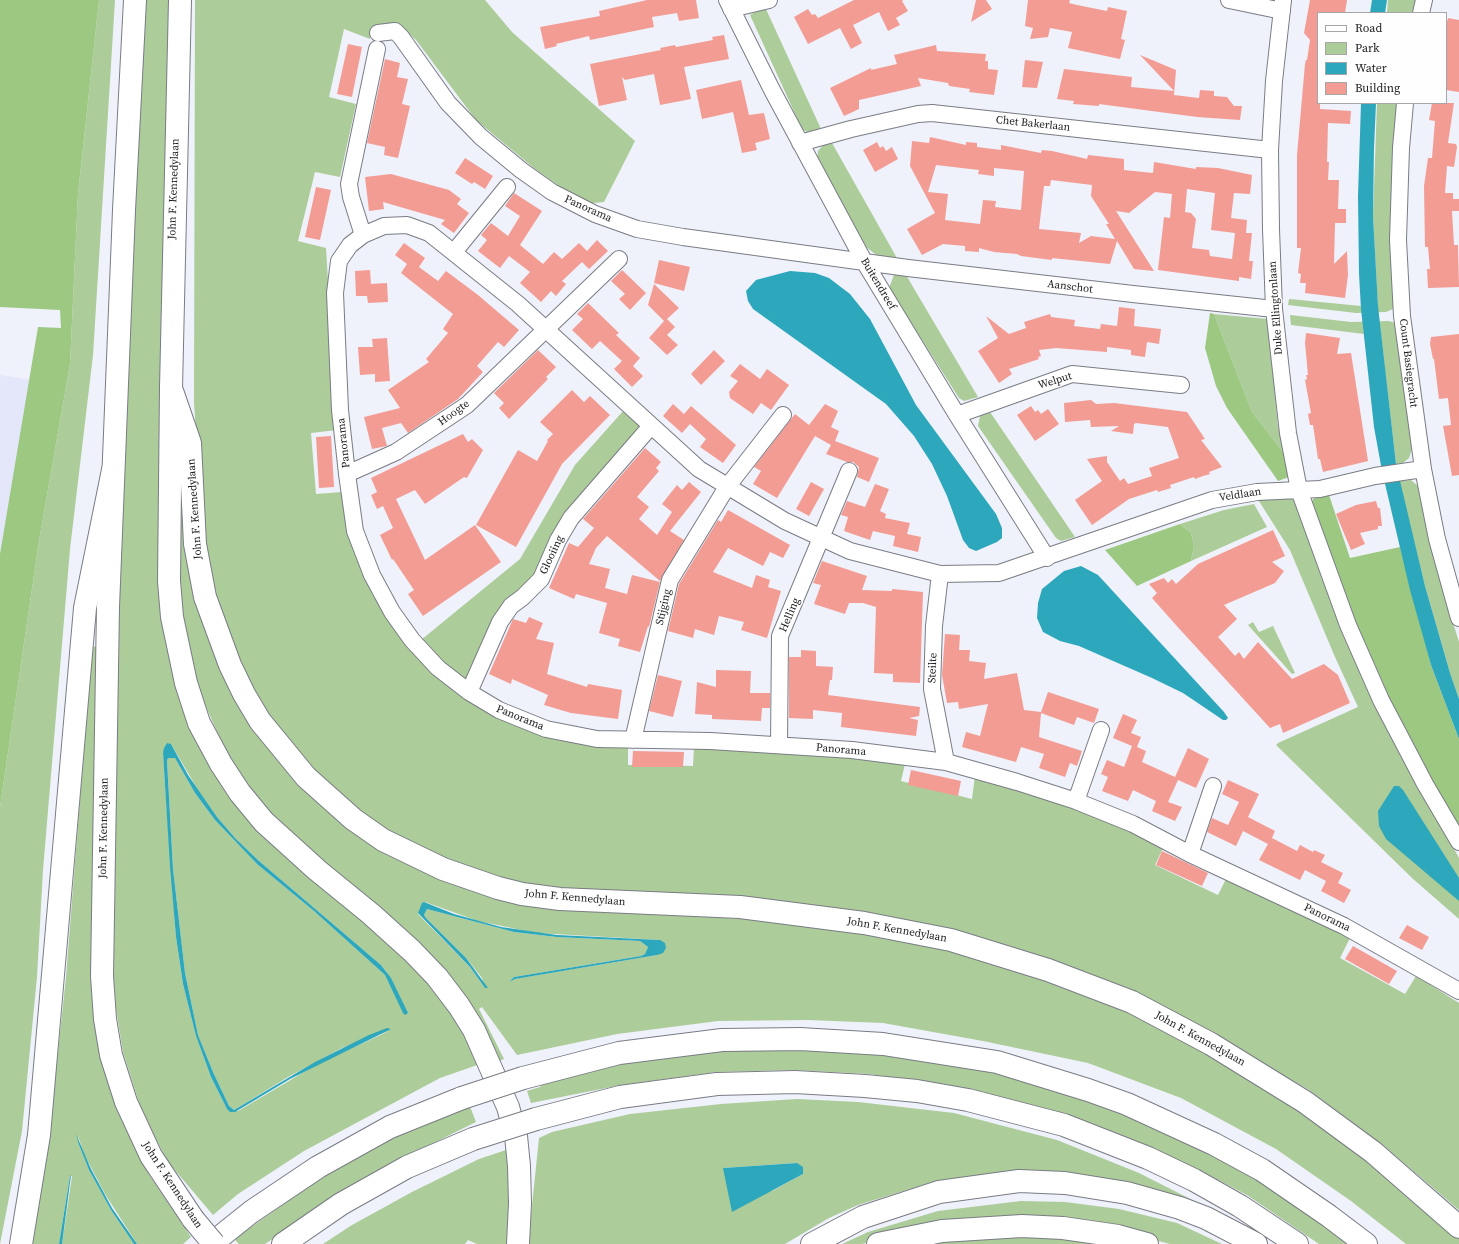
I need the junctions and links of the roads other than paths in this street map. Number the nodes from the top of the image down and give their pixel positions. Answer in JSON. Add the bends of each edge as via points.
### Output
{"nodes":[{"id":1,"x":135,"y":0,"type":"edge"},
{"id":2,"x":180,"y":0,"type":"edge"},
{"id":3,"x":769,"y":0,"type":"edge"},
{"id":4,"x":1229,"y":0,"type":"edge"},
{"id":5,"x":1424,"y":0,"type":"edge"},
{"id":6,"x":729,"y":5,"type":"edge"},
{"id":7,"x":1283,"y":6,"type":"edge"},
{"id":8,"x":1421,"y":12,"type":"edge"},
{"id":9,"x":1405,"y":104,"type":"edge"},
{"id":10,"x":800,"y":143,"type":"junction"},
{"id":11,"x":1270,"y":150,"type":"junction"},
{"id":12,"x":507,"y":188,"type":"dead end"},
{"id":13,"x":364,"y":236,"type":"junction"},
{"id":14,"x":454,"y":252,"type":"junction"},
{"id":15,"x":619,"y":258,"type":"dead end"},
{"id":16,"x":865,"y":263,"type":"junction"},
{"id":17,"x":1274,"y":308,"type":"junction"},
{"id":18,"x":546,"y":329,"type":"junction"},
{"id":19,"x":1181,"y":385,"type":"dead end"},
{"id":20,"x":170,"y":388,"type":"junction"},
{"id":21,"x":783,"y":414,"type":"dead end"},
{"id":22,"x":957,"y":415,"type":"junction"},
{"id":23,"x":651,"y":426,"type":"junction"},
{"id":24,"x":1423,"y":469,"type":"junction"},
{"id":25,"x":113,"y":470,"type":"junction"},
{"id":26,"x":850,"y":471,"type":"dead end"},
{"id":27,"x":347,"y":474,"type":"junction"},
{"id":28,"x":727,"y":487,"type":"junction"},
{"id":29,"x":1299,"y":490,"type":"junction"},
{"id":30,"x":822,"y":538,"type":"junction"},
{"id":31,"x":1047,"y":558,"type":"junction"},
{"id":32,"x":940,"y":574,"type":"junction"},
{"id":33,"x":1459,"y":618,"type":"edge"},
{"id":34,"x":469,"y":692,"type":"junction"},
{"id":35,"x":1101,"y":730,"type":"dead end"},
{"id":36,"x":633,"y":740,"type":"junction"},
{"id":37,"x":779,"y":745,"type":"junction"},
{"id":38,"x":946,"y":762,"type":"junction"},
{"id":39,"x":1213,"y":786,"type":"dead end"},
{"id":40,"x":1076,"y":801,"type":"junction"},
{"id":41,"x":1459,"y":842,"type":"edge"},
{"id":42,"x":1190,"y":854,"type":"junction"},
{"id":43,"x":1459,"y":991,"type":"edge"},
{"id":44,"x":1459,"y":1227,"type":"edge"},
{"id":45,"x":21,"y":1244,"type":"edge"},
{"id":46,"x":211,"y":1244,"type":"edge"},
{"id":47,"x":214,"y":1244,"type":"edge"},
{"id":48,"x":283,"y":1244,"type":"edge"},
{"id":49,"x":518,"y":1244,"type":"edge"},
{"id":50,"x":812,"y":1244,"type":"edge"},
{"id":51,"x":878,"y":1244,"type":"edge"},
{"id":52,"x":1147,"y":1244,"type":"edge"},
{"id":53,"x":1256,"y":1244,"type":"edge"},
{"id":54,"x":1297,"y":1244,"type":"edge"},
{"id":55,"x":1366,"y":1244,"type":"edge"}],
"edges":[{"from":1,"to":25,"type":"highway","name":"John F. Kennedylaan"},
{"from":2,"to":20,"type":"highway","name":"John F. Kennedylaan"},
{"from":3,"to":6,"type":"street"},
{"from":4,"to":7,"type":"street"},
{"from":5,"to":8,"type":"street"},
{"from":6,"to":10,"type":"street","name":"Buitendreef"},
{"from":7,"to":11,"type":"street","name":"Duke Ellingtonlaan","via":[[1274,81]]},
{"from":9,"to":24,"type":"street","name":"Count Basiegracht","via":[[1401,148],[1399,255],[1402,316]]},
{"from":10,"to":11,"type":"street","name":"Chet Bakerlaan","via":[[851,129],[932,113]]},
{"from":10,"to":16,"type":"street","name":"Buitendreef"},
{"from":11,"to":17,"type":"street","name":"Duke Ellingtonlaan"},
{"from":12,"to":14,"type":"street"},
{"from":13,"to":14,"type":"street","name":"Panorama","via":[[384,226],[406,225],[430,233]]},
{"from":13,"to":16,"type":"street","name":"Panorama","via":[[350,197],[349,184],[377,41],[395,31],[448,103],[481,137],[552,192],[594,214],[645,231]]},
{"from":13,"to":27,"type":"street","name":"Panorama","via":[[350,245],[339,261],[335,294],[340,410]]},
{"from":14,"to":18,"type":"street","name":"Panorama"},
{"from":15,"to":18,"type":"street"},
{"from":16,"to":17,"type":"street","name":"Aanschot"},
{"from":16,"to":22,"type":"street","name":"Buitendreef"},
{"from":17,"to":29,"type":"street","name":"Duke Ellingtonlaan","via":[[1288,427]]},
{"from":18,"to":23,"type":"street","name":"Panorama"},
{"from":18,"to":27,"type":"street","name":"Hoogte","via":[[467,405],[396,452]]},
{"from":19,"to":22,"type":"street","name":"Welput","via":[[1072,374]]},
{"from":20,"to":44,"type":"highway","name":"John F. Kennedylaan","via":[[190,443],[195,544],[205,597],[230,665],[260,721],[306,777],[348,815],[383,840],[443,870],[522,894],[596,902],[740,907],[864,923],[951,940],[1048,970],[1132,1002],[1212,1044],[1260,1073],[1305,1102],[1373,1152]]},
{"from":20,"to":49,"type":"highway","via":[[169,581],[172,617],[186,683],[199,723],[240,793],[264,822],[412,951],[437,977],[474,1030],[508,1107],[516,1136],[520,1166]]},
{"from":21,"to":28,"type":"street"},
{"from":22,"to":31,"type":"street","name":"Buitendreef"},
{"from":23,"to":28,"type":"street","name":"Panorama","via":[[699,469]]},
{"from":23,"to":34,"type":"street","name":"Glooiing","via":[[571,518],[541,579],[524,597],[511,606],[500,622]]},
{"from":24,"to":29,"type":"street","via":[[1375,476],[1320,489]]},
{"from":24,"to":33,"type":"street","name":"Count Basiegracht","via":[[1437,539]]},
{"from":25,"to":45,"type":"highway","via":[[85,608],[39,1135]]},
{"from":25,"to":47,"type":"highway","name":"John F. Kennedylaan","bridge":true,"via":[[105,764],[102,976],[105,1018],[111,1055],[137,1129],[151,1156]]},
{"from":26,"to":30,"type":"street"},
{"from":27,"to":34,"type":"street","name":"Panorama","via":[[355,532],[372,575],[392,612],[412,640],[438,668]]},
{"from":28,"to":30,"type":"street","name":"Panorama","via":[[785,521]]},
{"from":28,"to":36,"type":"street","name":"Stijging","via":[[670,580]]},
{"from":29,"to":31,"type":"street","name":"Veldlaan","via":[[1256,492],[1212,500]]},
{"from":29,"to":41,"type":"street","via":[[1348,625],[1386,710]]},
{"from":30,"to":32,"type":"street","name":"Panorama","via":[[850,551]]},
{"from":30,"to":37,"type":"street","name":"Helling","via":[[780,636]]},
{"from":31,"to":32,"type":"street","name":"Panorama","via":[[999,574]]},
{"from":32,"to":38,"type":"street","name":"Steilte","via":[[934,626],[932,689]]},
{"from":34,"to":36,"type":"street","name":"Panorama","via":[[499,710],[546,729],[597,739]]},
{"from":35,"to":40,"type":"street"},
{"from":36,"to":37,"type":"street","name":"Panorama"},
{"from":37,"to":38,"type":"street","name":"Panorama","via":[[852,750]]},
{"from":38,"to":40,"type":"street","name":"Panorama"},
{"from":39,"to":42,"type":"street"},
{"from":40,"to":42,"type":"street","name":"Panorama","via":[[1133,824]]},
{"from":42,"to":43,"type":"street","name":"Panorama","via":[[1344,926]]},
{"from":46,"to":55,"type":"highway","bridge":true,"via":[[250,1212],[318,1167],[390,1127],[462,1098],[523,1078],[619,1053],[722,1040],[800,1039],[883,1044],[997,1062],[1081,1087],[1127,1104],[1214,1144],[1262,1170]]},
{"from":48,"to":54,"type":"highway","bridge":true,"via":[[341,1204],[401,1171],[473,1139],[536,1119],[620,1097],[717,1084],[795,1082],[924,1092],[968,1100],[1064,1125],[1148,1158],[1194,1180],[1240,1206]]},
{"from":50,"to":53,"type":"highway","via":[[863,1217],[939,1192],[1019,1181],[1065,1183],[1127,1192],[1206,1218]]},
{"from":51,"to":52,"type":"highway","via":[[942,1231],[1022,1226],[1063,1228],[1118,1236]]}]}
